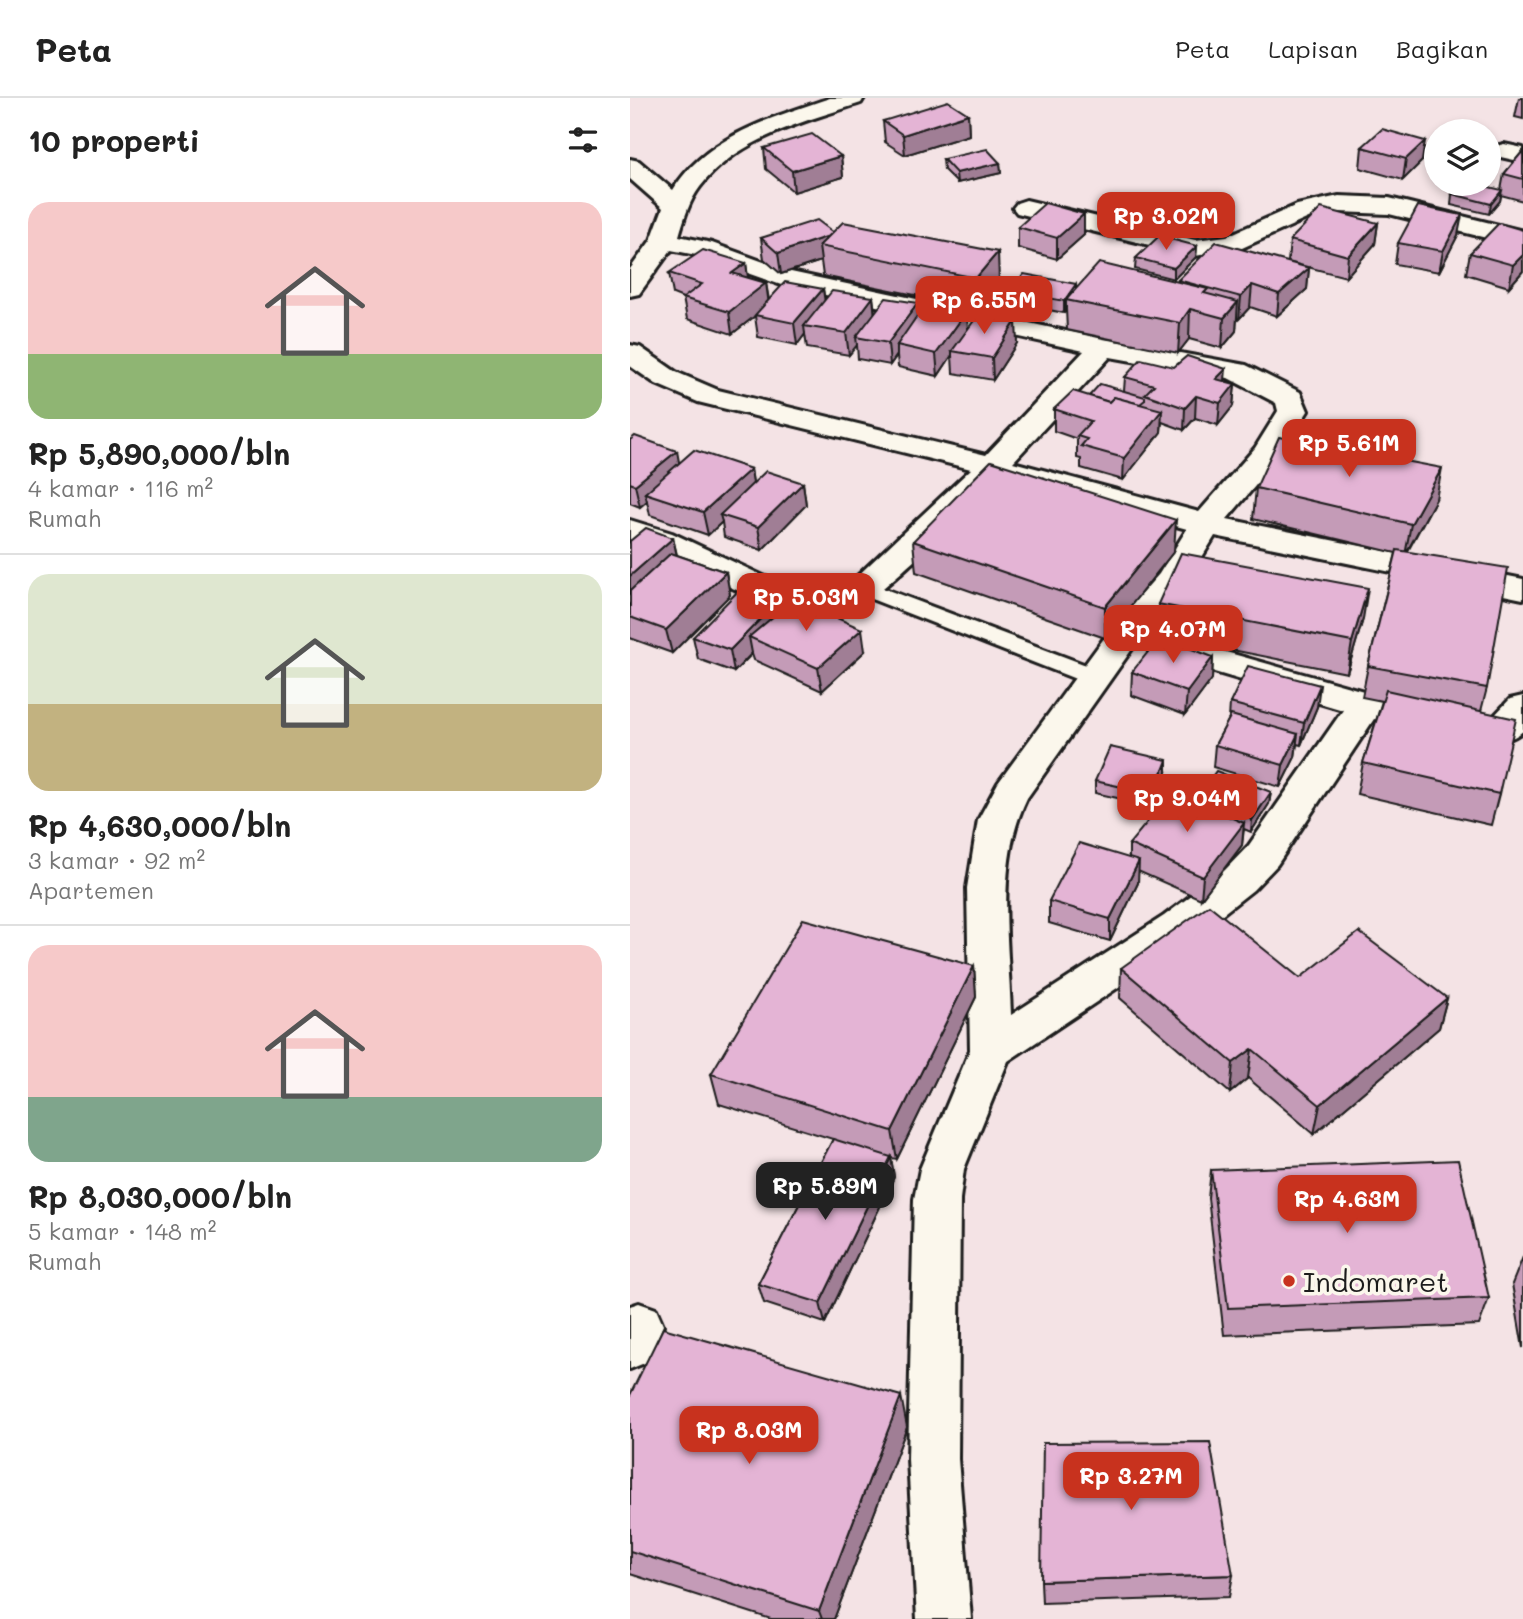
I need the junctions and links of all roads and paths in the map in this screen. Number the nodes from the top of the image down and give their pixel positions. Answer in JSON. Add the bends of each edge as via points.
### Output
{"nodes":[{"id":1,"x":853,"y":98,"type":"edge"},
{"id":2,"x":630,"y":166,"type":"edge"},
{"id":3,"x":676,"y":206,"type":"junction"},
{"id":4,"x":1026,"y":208,"type":"dead end"},
{"id":5,"x":1523,"y":239,"type":"edge"},
{"id":6,"x":664,"y":241,"type":"junction"},
{"id":7,"x":1195,"y":248,"type":"junction"},
{"id":8,"x":1252,"y":264,"type":"edge"},
{"id":9,"x":630,"y":288,"type":"edge"},
{"id":10,"x":630,"y":294,"type":"edge"},
{"id":11,"x":630,"y":300,"type":"edge"},
{"id":12,"x":1104,"y":347,"type":"junction"},
{"id":13,"x":630,"y":353,"type":"edge"},
{"id":14,"x":992,"y":466,"type":"junction"},
{"id":15,"x":1206,"y":524,"type":"junction"},
{"id":16,"x":630,"y":530,"type":"edge"},
{"id":17,"x":864,"y":587,"type":"junction"},
{"id":18,"x":1523,"y":589,"type":"edge"},
{"id":19,"x":1125,"y":634,"type":"junction"},
{"id":20,"x":1094,"y":677,"type":"junction"},
{"id":21,"x":1365,"y":705,"type":"junction"},
{"id":22,"x":1523,"y":708,"type":"edge"},
{"id":23,"x":991,"y":1051,"type":"junction"},
{"id":24,"x":944,"y":1619,"type":"edge"}],
"edges":[{"from":1,"to":3,"type":"street","via":[[743,140],[708,164]]},
{"from":2,"to":3,"type":"street"},
{"from":3,"to":6,"type":"street"},
{"from":4,"to":7,"type":"street"},
{"from":5,"to":7,"type":"street","via":[[1389,206],[1339,204],[1306,210],[1233,243]]},
{"from":6,"to":9,"type":"street"},
{"from":6,"to":12,"type":"street","via":[[703,249],[783,278]]},
{"from":7,"to":8,"type":"street"},
{"from":10,"to":11,"type":"street"},
{"from":12,"to":14,"type":"street"},
{"from":12,"to":15,"type":"street","via":[[1236,371],[1290,398],[1293,411],[1278,438]]},
{"from":13,"to":14,"type":"street","via":[[666,378],[708,396]]},
{"from":14,"to":15,"type":"street"},
{"from":14,"to":17,"type":"street"},
{"from":15,"to":18,"type":"street"},
{"from":15,"to":19,"type":"street","via":[[1171,581]]},
{"from":16,"to":17,"type":"street","via":[[778,595],[817,606],[837,605]]},
{"from":17,"to":20,"type":"lane"},
{"from":19,"to":20,"type":"street"},
{"from":19,"to":21,"type":"street"},
{"from":20,"to":23,"type":"street","via":[[1011,792],[997,820],[986,888]]},
{"from":21,"to":22,"type":"street","via":[[1490,732],[1506,728]]},
{"from":21,"to":23,"type":"street","via":[[1263,855],[1239,880],[1178,927]]},
{"from":23,"to":24,"type":"street","via":[[942,1169],[937,1199],[933,1460]]}]}
